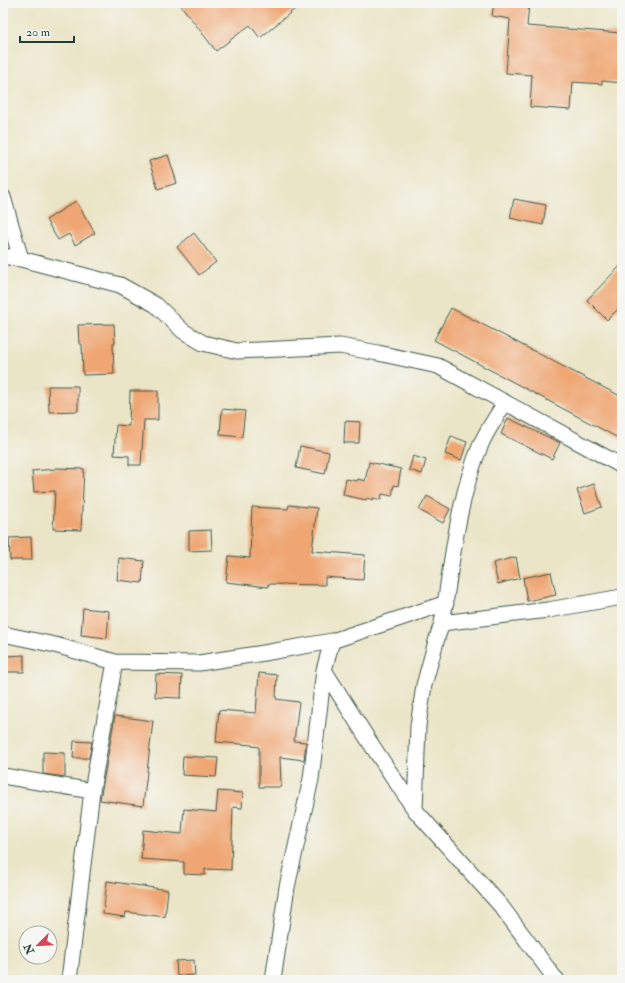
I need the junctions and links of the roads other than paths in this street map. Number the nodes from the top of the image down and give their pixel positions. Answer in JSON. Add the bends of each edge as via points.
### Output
{"nodes":[{"id":1,"x":3,"y":197,"type":"edge"},
{"id":2,"x":3,"y":256,"type":"edge"},
{"id":3,"x":21,"y":259,"type":"junction"},
{"id":4,"x":505,"y":402,"type":"junction"},
{"id":5,"x":622,"y":466,"type":"edge"},
{"id":6,"x":622,"y":597,"type":"edge"},
{"id":7,"x":446,"y":603,"type":"junction"},
{"id":8,"x":442,"y":624,"type":"junction"},
{"id":9,"x":3,"y":634,"type":"edge"},
{"id":10,"x":332,"y":641,"type":"junction"},
{"id":11,"x":115,"y":662,"type":"junction"},
{"id":12,"x":324,"y":670,"type":"junction"},
{"id":13,"x":3,"y":776,"type":"edge"},
{"id":14,"x":92,"y":791,"type":"junction"},
{"id":15,"x":415,"y":810,"type":"junction"},
{"id":16,"x":69,"y":980,"type":"edge"},
{"id":17,"x":273,"y":980,"type":"edge"},
{"id":18,"x":558,"y":980,"type":"edge"}],
"edges":[{"from":1,"to":3,"type":"street"},
{"from":2,"to":3,"type":"street"},
{"from":3,"to":4,"type":"street","via":[[120,285],[156,305],[183,331],[203,343],[237,351],[340,346],[378,353],[438,366]]},
{"from":4,"to":5,"type":"street"},
{"from":4,"to":7,"type":"street","via":[[482,443],[468,480]]},
{"from":6,"to":8,"type":"street"},
{"from":7,"to":8,"type":"street"},
{"from":7,"to":10,"type":"street"},
{"from":8,"to":15,"type":"street","via":[[424,685],[420,712]]},
{"from":9,"to":11,"type":"street"},
{"from":10,"to":11,"type":"street","via":[[200,663]]},
{"from":10,"to":12,"type":"street"},
{"from":11,"to":14,"type":"street"},
{"from":12,"to":15,"type":"street"},
{"from":12,"to":17,"type":"street","via":[[311,779],[287,887]]},
{"from":13,"to":14,"type":"street"},
{"from":14,"to":16,"type":"street"},
{"from":15,"to":18,"type":"street","via":[[501,906]]}]}
